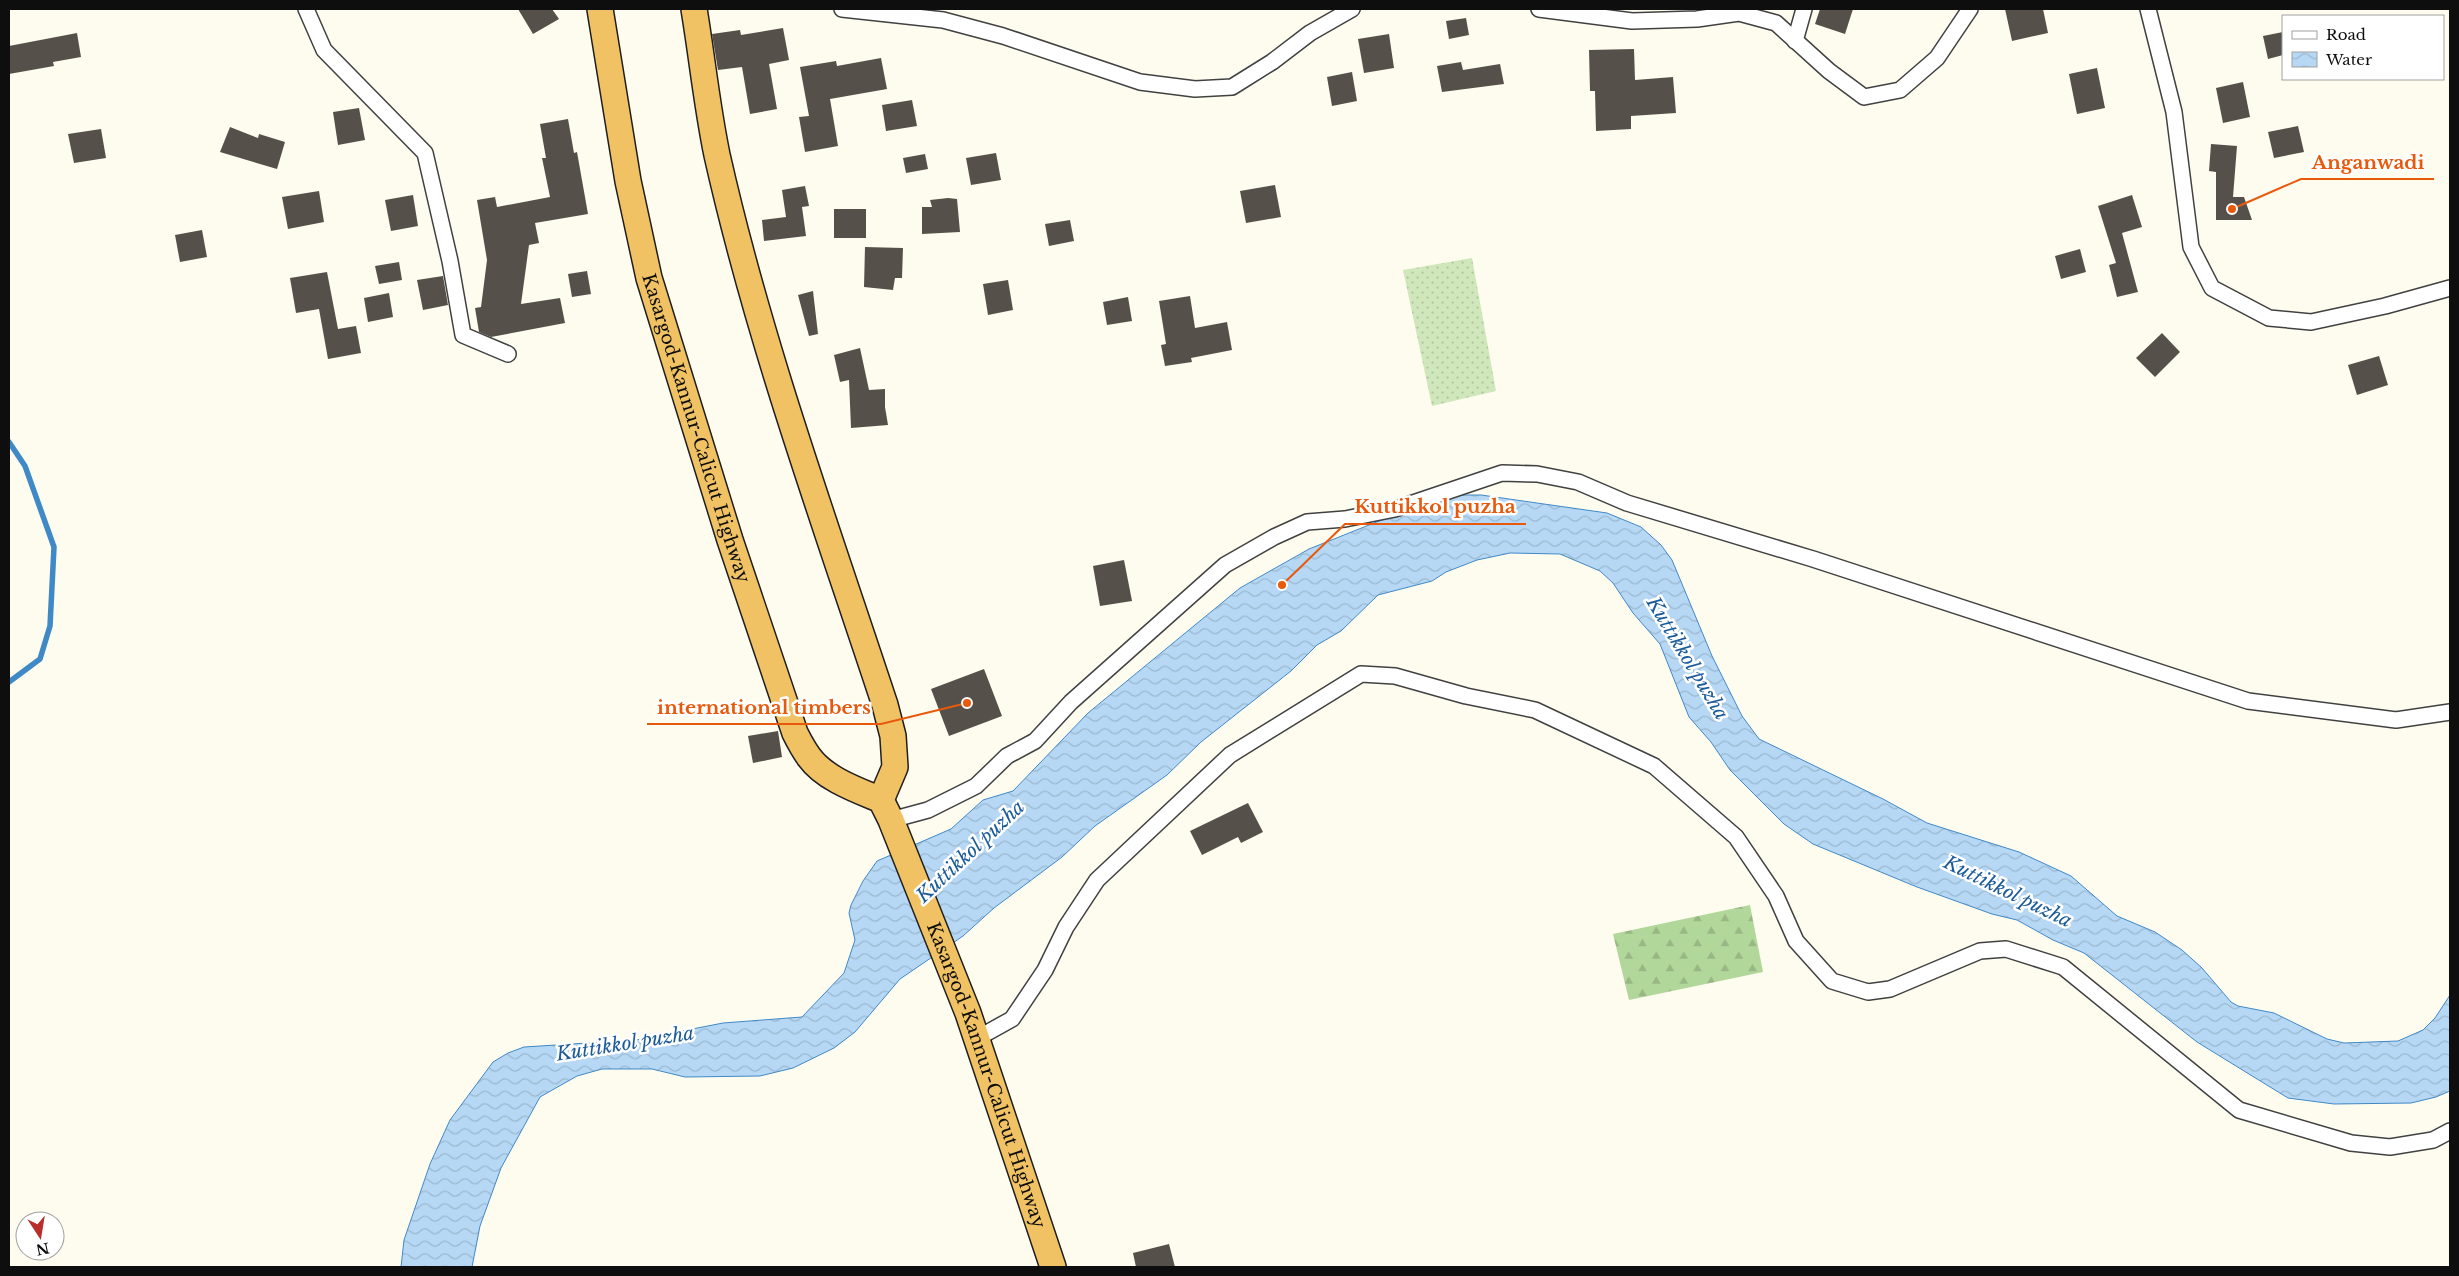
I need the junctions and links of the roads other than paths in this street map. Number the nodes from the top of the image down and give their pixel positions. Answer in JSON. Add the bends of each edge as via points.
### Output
{"nodes":[{"id":1,"x":306,"y":9,"type":"edge"},
{"id":2,"x":600,"y":9,"type":"edge"},
{"id":3,"x":694,"y":9,"type":"edge"},
{"id":4,"x":842,"y":9,"type":"edge"},
{"id":5,"x":1352,"y":9,"type":"edge"},
{"id":6,"x":1539,"y":9,"type":"edge"},
{"id":7,"x":1804,"y":9,"type":"edge"},
{"id":8,"x":1970,"y":9,"type":"edge"},
{"id":9,"x":2148,"y":9,"type":"edge"},
{"id":10,"x":1795,"y":40,"type":"junction"},
{"id":11,"x":2450,"y":288,"type":"edge"},
{"id":12,"x":508,"y":354,"type":"dead end"},
{"id":13,"x":2450,"y":712,"type":"edge"},
{"id":14,"x":890,"y":819,"type":"junction"},
{"id":15,"x":976,"y":1039,"type":"junction"},
{"id":16,"x":2450,"y":1131,"type":"edge"},
{"id":17,"x":1053,"y":1267,"type":"edge"}],
"edges":[{"from":1,"to":12,"type":"street","via":[[324,50],[425,153],[450,261],[463,336]]},
{"from":2,"to":14,"type":"highway","name":"Kasargod-Kannur-Calicut Highway","via":[[628,182],[649,278],[730,540],[795,733],[810,758]]},
{"from":3,"to":14,"type":"highway","via":[[717,153],[746,269],[795,436],[893,736],[895,767]]},
{"from":4,"to":5,"type":"street","via":[[943,20],[1038,47],[1140,82],[1195,90],[1232,87],[1310,33]]},
{"from":6,"to":10,"type":"street","via":[[1632,21],[1697,19],[1739,13],[1776,23]]},
{"from":7,"to":10,"type":"street"},
{"from":8,"to":10,"type":"street","via":[[1937,58],[1900,90],[1864,97]]},
{"from":9,"to":11,"type":"street","via":[[2174,112],[2191,247],[2212,288],[2269,318],[2311,322]]},
{"from":13,"to":14,"type":"street","via":[[2396,720],[2248,701],[1813,559],[1627,503],[1578,482],[1537,474],[1502,473],[1395,509],[1345,519],[1308,522],[1274,537],[1225,565],[1071,702],[1035,741],[1007,756],[976,786],[928,810]]},
{"from":14,"to":15,"type":"highway","name":"Kasargod-Kannur-Calicut Highway"},
{"from":15,"to":16,"type":"street","via":[[1012,1019],[1045,970],[1066,927],[1097,880],[1230,755],[1361,674],[1395,676],[1466,696],[1535,710],[1654,766],[1736,837],[1776,896],[1796,941],[1832,981],[1868,992],[1890,989],[1980,951],[2006,949],[2063,967],[2239,1110],[2351,1143],[2390,1147],[2433,1140]]},
{"from":15,"to":17,"type":"highway","name":"Kasargod-Kannur-Calicut Highway"}]}
